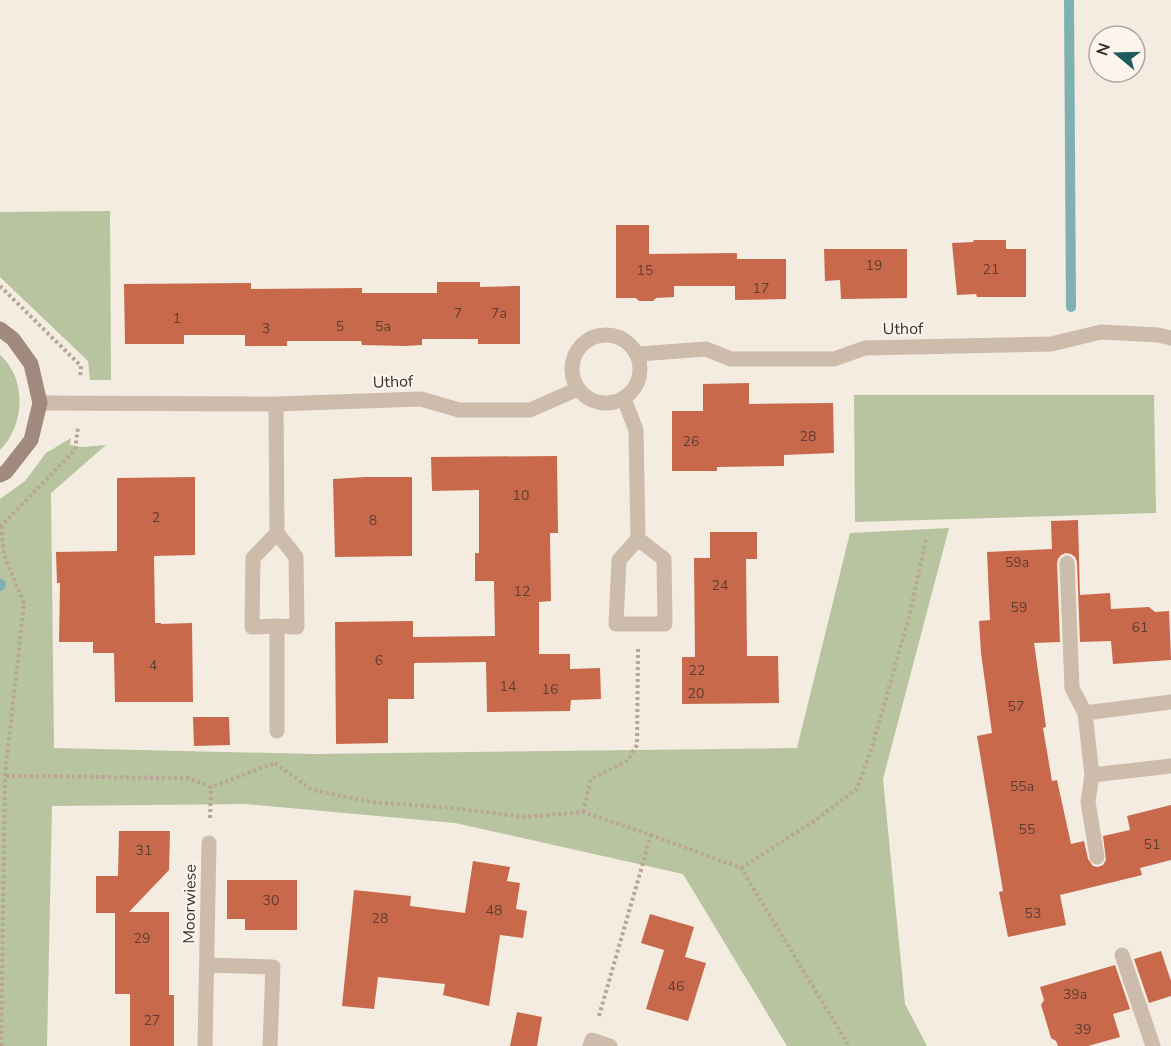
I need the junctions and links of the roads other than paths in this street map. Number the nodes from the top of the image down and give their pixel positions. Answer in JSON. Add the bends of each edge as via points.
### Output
{"nodes":[{"id":1,"x":0,"y":329,"type":"edge"},
{"id":2,"x":1171,"y":338,"type":"edge"},
{"id":3,"x":638,"y":354,"type":"junction"},
{"id":4,"x":578,"y":389,"type":"junction"},
{"id":5,"x":624,"y":399,"type":"junction"},
{"id":6,"x":39,"y":403,"type":"junction"},
{"id":7,"x":276,"y":404,"type":"junction"},
{"id":8,"x":0,"y":476,"type":"edge"},
{"id":9,"x":277,"y":533,"type":"junction"},
{"id":10,"x":638,"y":539,"type":"junction"},
{"id":11,"x":1067,"y":563,"type":"dead end"},
{"id":12,"x":276,"y":626,"type":"junction"},
{"id":13,"x":1171,"y":702,"type":"edge"},
{"id":14,"x":1085,"y":713,"type":"junction"},
{"id":15,"x":277,"y":731,"type":"dead end"},
{"id":16,"x":1171,"y":766,"type":"edge"},
{"id":17,"x":1092,"y":775,"type":"junction"},
{"id":18,"x":209,"y":843,"type":"road end"},
{"id":19,"x":1097,"y":857,"type":"dead end"},
{"id":20,"x":1122,"y":954,"type":"dead end"},
{"id":21,"x":207,"y":965,"type":"junction"},
{"id":22,"x":591,"y":1043,"type":"edge"},
{"id":23,"x":205,"y":1046,"type":"edge"},
{"id":24,"x":270,"y":1046,"type":"edge"},
{"id":25,"x":610,"y":1046,"type":"edge"},
{"id":26,"x":1153,"y":1046,"type":"edge"}],
"edges":[{"from":1,"to":6,"type":"street","via":[[13,339],[31,364]]},
{"from":2,"to":3,"type":"street","name":"Uthof","via":[[1101,332],[1051,344],[865,348],[834,359],[731,359],[706,349]]},
{"from":3,"to":4,"type":"street","via":[[627,341],[612,335],[596,336],[582,344],[574,358],[572,374]]},
{"from":3,"to":5,"type":"street","via":[[641,371],[636,387]]},
{"from":4,"to":5,"type":"street","via":[[591,401],[608,404]]},
{"from":4,"to":7,"type":"street","name":"Uthof","via":[[530,410],[459,410],[421,399]]},
{"from":5,"to":10,"type":"street","via":[[636,430]]},
{"from":6,"to":7,"type":"street","name":"Uthof"},
{"from":6,"to":8,"type":"street","via":[[31,440]]},
{"from":7,"to":9,"type":"street"},
{"from":9,"to":12,"type":"street","via":[[296,557],[297,627]]},
{"from":9,"to":12,"type":"street","via":[[253,558],[252,627]]},
{"from":10,"to":10,"type":"street","via":[[664,559],[665,624],[616,624],[619,560]]},
{"from":11,"to":14,"type":"street","via":[[1072,688]]},
{"from":12,"to":15,"type":"street"},
{"from":13,"to":14,"type":"street"},
{"from":14,"to":17,"type":"street"},
{"from":16,"to":17,"type":"street"},
{"from":17,"to":19,"type":"street","via":[[1088,802]]},
{"from":18,"to":21,"type":"street","name":"Moorwiese"},
{"from":20,"to":26,"type":"street"},
{"from":21,"to":23,"type":"street","name":"Moorwiese"},
{"from":21,"to":24,"type":"street","name":"Moorwiese","via":[[273,967]]},
{"from":22,"to":25,"type":"street"}]}
